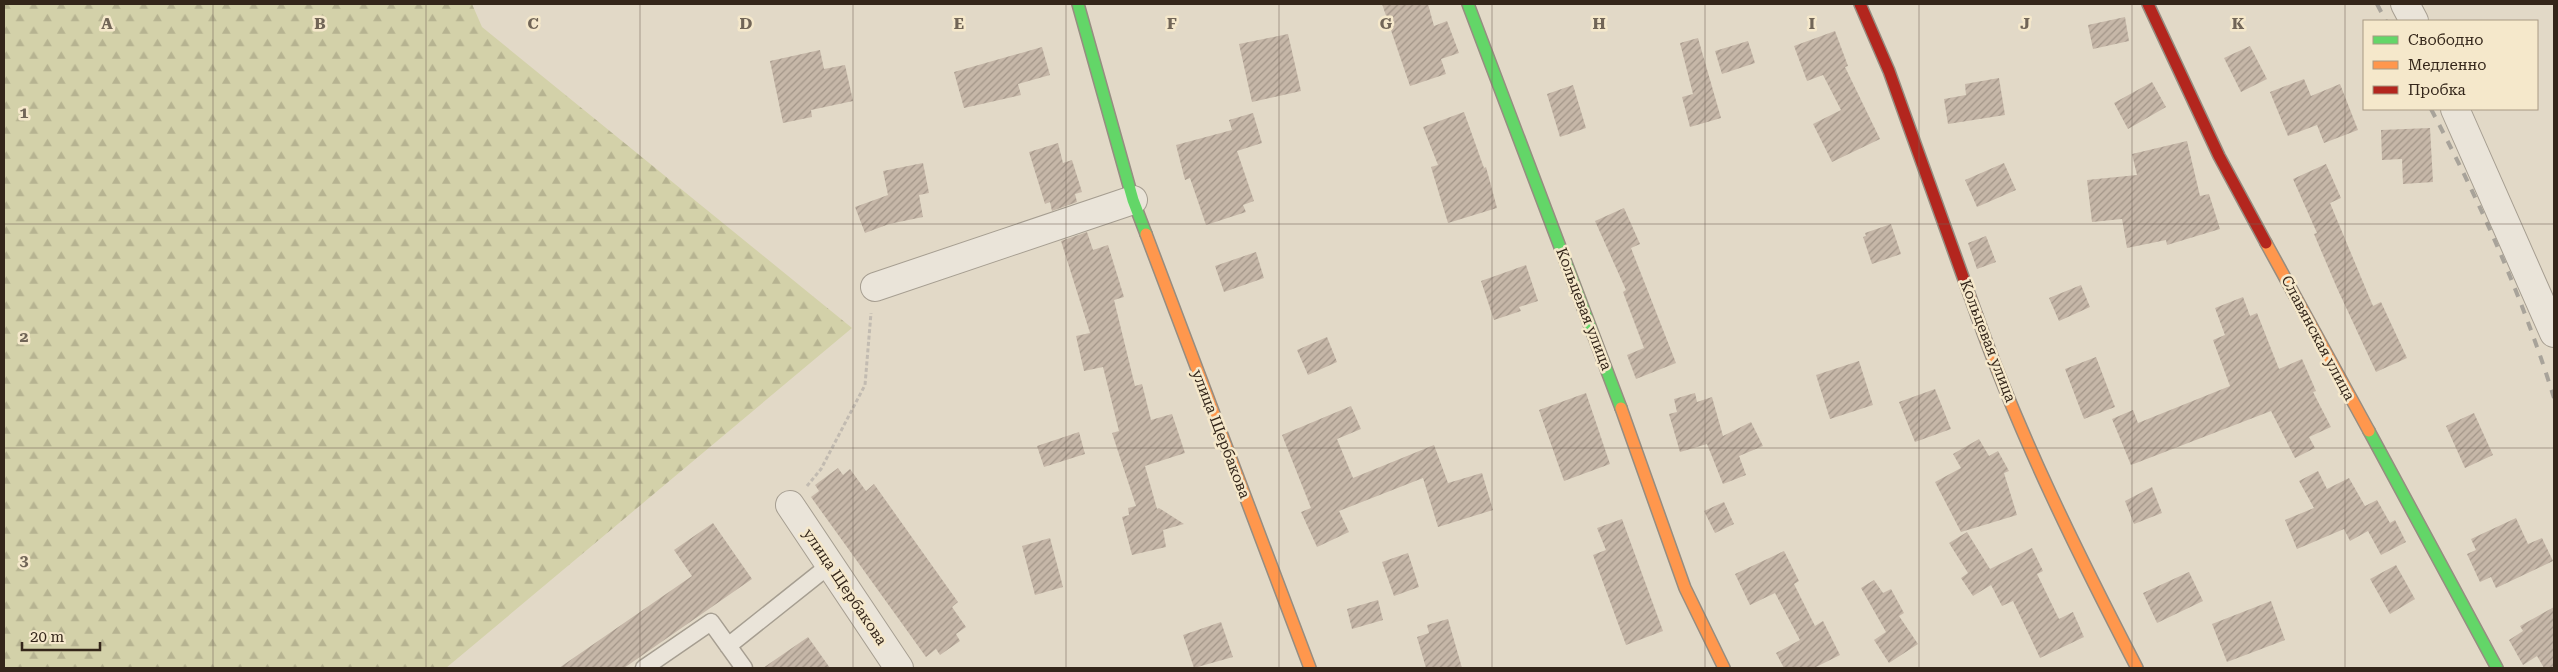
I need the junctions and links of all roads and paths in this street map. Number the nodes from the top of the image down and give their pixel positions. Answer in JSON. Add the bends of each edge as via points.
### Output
{"nodes":[{"id":1,"x":1078,"y":4,"type":"edge"},
{"id":2,"x":1468,"y":4,"type":"edge"},
{"id":3,"x":1860,"y":4,"type":"edge"},
{"id":4,"x":2148,"y":4,"type":"edge"},
{"id":5,"x":2405,"y":4,"type":"edge"},
{"id":6,"x":2413,"y":20,"type":"edge"},
{"id":7,"x":2455,"y":110,"type":"edge"},
{"id":8,"x":1133,"y":200,"type":"junction"},
{"id":9,"x":875,"y":287,"type":"joint"},
{"id":10,"x":2554,"y":333,"type":"edge"},
{"id":11,"x":790,"y":505,"type":"joint"},
{"id":12,"x":831,"y":564,"type":"junction"},
{"id":13,"x":728,"y":646,"type":"junction"},
{"id":14,"x":644,"y":668,"type":"edge"},
{"id":15,"x":744,"y":668,"type":"edge"},
{"id":16,"x":899,"y":668,"type":"edge"},
{"id":17,"x":1310,"y":668,"type":"edge"},
{"id":18,"x":1724,"y":668,"type":"edge"},
{"id":19,"x":2137,"y":668,"type":"edge"},
{"id":20,"x":2497,"y":668,"type":"edge"}],
"edges":[{"from":1,"to":8,"type":"street","name":"улица Щербакова"},
{"from":2,"to":18,"type":"street","name":"Кольцевая улица","via":[[1685,588]]},
{"from":3,"to":19,"type":"street","name":"Кольцевая улица","via":[[1889,71],[1993,362],[2085,567]]},
{"from":4,"to":20,"type":"street","name":"Славянская улица","via":[[2219,156]]},
{"from":5,"to":6,"type":"street"},
{"from":7,"to":10,"type":"street"},
{"from":8,"to":9,"type":"street"},
{"from":8,"to":17,"type":"street","name":"улица Щербакова"},
{"from":9,"to":11,"type":"path","via":[[865,385],[820,470]]},
{"from":11,"to":12,"type":"street","name":"улица Щербакова"},
{"from":12,"to":13,"type":"lane"},
{"from":12,"to":16,"type":"street","name":"улица Щербакова"},
{"from":13,"to":14,"type":"lane","via":[[711,622]]},
{"from":13,"to":15,"type":"lane"}]}
